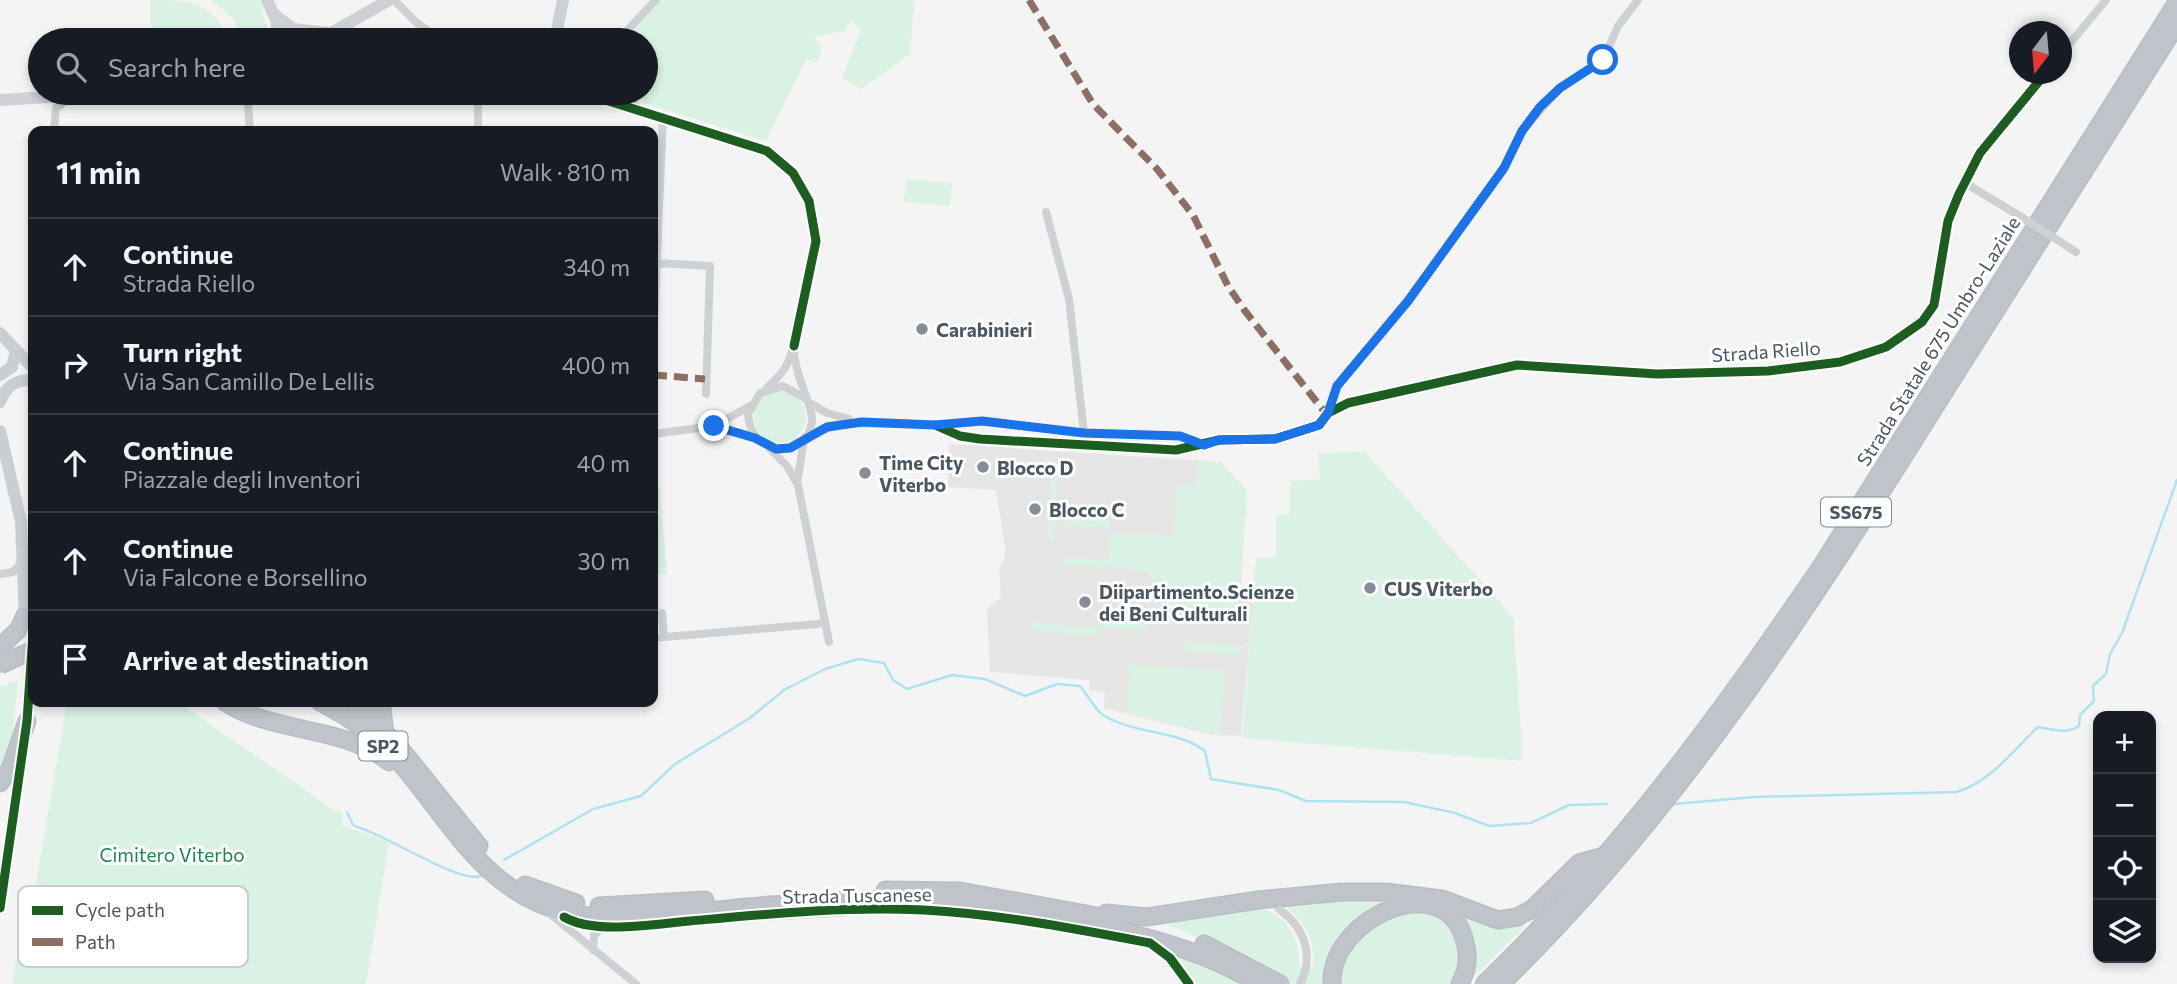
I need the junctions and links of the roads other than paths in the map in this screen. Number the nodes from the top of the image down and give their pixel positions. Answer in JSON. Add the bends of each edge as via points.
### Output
{"nodes":[{"id":1,"x":267,"y":0,"type":"edge"},
{"id":2,"x":392,"y":0,"type":"edge"},
{"id":3,"x":562,"y":0,"type":"edge"},
{"id":4,"x":656,"y":0,"type":"edge"},
{"id":5,"x":1638,"y":0,"type":"edge"},
{"id":6,"x":2106,"y":0,"type":"edge"},
{"id":7,"x":2177,"y":2,"type":"edge"},
{"id":8,"x":275,"y":15,"type":"junction"},
{"id":9,"x":2177,"y":24,"type":"edge"},
{"id":10,"x":276,"y":28,"type":"edge"},
{"id":11,"x":294,"y":28,"type":"edge"},
{"id":12,"x":340,"y":28,"type":"edge"},
{"id":13,"x":424,"y":28,"type":"edge"},
{"id":14,"x":557,"y":28,"type":"edge"},
{"id":15,"x":629,"y":28,"type":"edge"},
{"id":16,"x":2072,"y":42,"type":"edge"},
{"id":17,"x":2037,"y":84,"type":"edge"},
{"id":18,"x":28,"y":98,"type":"edge"},
{"id":19,"x":0,"y":100,"type":"edge"},
{"id":20,"x":61,"y":105,"type":"edge"},
{"id":21,"x":248,"y":105,"type":"edge"},
{"id":22,"x":478,"y":105,"type":"edge"},
{"id":23,"x":627,"y":105,"type":"edge"},
{"id":24,"x":634,"y":107,"type":"joint"},
{"id":25,"x":663,"y":116,"type":"junction"},
{"id":26,"x":54,"y":126,"type":"edge"},
{"id":27,"x":250,"y":126,"type":"edge"},
{"id":28,"x":478,"y":126,"type":"edge"},
{"id":29,"x":1965,"y":183,"type":"junction"},
{"id":30,"x":658,"y":185,"type":"edge"},
{"id":31,"x":662,"y":186,"type":"junction"},
{"id":32,"x":1046,"y":212,"type":"dead end"},
{"id":33,"x":658,"y":230,"type":"edge"},
{"id":34,"x":2076,"y":251,"type":"dead end"},
{"id":35,"x":658,"y":263,"type":"edge"},
{"id":36,"x":0,"y":333,"type":"edge"},
{"id":37,"x":794,"y":345,"type":"junction"},
{"id":38,"x":16,"y":351,"type":"junction"},
{"id":39,"x":28,"y":363,"type":"edge"},
{"id":40,"x":0,"y":375,"type":"edge"},
{"id":41,"x":28,"y":381,"type":"edge"},
{"id":42,"x":767,"y":388,"type":"junction"},
{"id":43,"x":706,"y":394,"type":"dead end"},
{"id":44,"x":806,"y":400,"type":"junction"},
{"id":45,"x":0,"y":402,"type":"edge"},
{"id":46,"x":750,"y":406,"type":"junction"},
{"id":47,"x":1328,"y":414,"type":"junction"},
{"id":48,"x":0,"y":420,"type":"edge"},
{"id":49,"x":862,"y":422,"type":"junction"},
{"id":50,"x":935,"y":425,"type":"junction"},
{"id":51,"x":714,"y":426,"type":"junction"},
{"id":52,"x":658,"y":433,"type":"edge"},
{"id":53,"x":1084,"y":433,"type":"junction"},
{"id":54,"x":1,"y":434,"type":"edge"},
{"id":55,"x":755,"y":438,"type":"junction"},
{"id":56,"x":805,"y":438,"type":"junction"},
{"id":57,"x":1204,"y":445,"type":"junction"},
{"id":58,"x":768,"y":447,"type":"junction"},
{"id":59,"x":799,"y":485,"type":"junction"},
{"id":60,"x":23,"y":556,"type":"junction"},
{"id":61,"x":0,"y":574,"type":"edge"},
{"id":62,"x":28,"y":584,"type":"edge"},
{"id":63,"x":28,"y":589,"type":"edge"},
{"id":64,"x":28,"y":596,"type":"edge"},
{"id":65,"x":662,"y":613,"type":"dead end"},
{"id":66,"x":25,"y":615,"type":"junction"},
{"id":67,"x":824,"y":621,"type":"junction"},
{"id":68,"x":664,"y":637,"type":"junction"},
{"id":69,"x":658,"y":638,"type":"edge"},
{"id":70,"x":829,"y":642,"type":"dead end"},
{"id":71,"x":0,"y":647,"type":"edge"},
{"id":72,"x":28,"y":652,"type":"edge"},
{"id":73,"x":28,"y":664,"type":"edge"},
{"id":74,"x":0,"y":665,"type":"edge"},
{"id":75,"x":28,"y":676,"type":"edge"},
{"id":76,"x":0,"y":677,"type":"edge"},
{"id":77,"x":28,"y":707,"type":"edge"},
{"id":78,"x":236,"y":707,"type":"edge"},
{"id":79,"x":328,"y":707,"type":"edge"},
{"id":80,"x":352,"y":707,"type":"edge"},
{"id":81,"x":360,"y":707,"type":"edge"},
{"id":82,"x":382,"y":707,"type":"edge"},
{"id":83,"x":27,"y":721,"type":"junction"},
{"id":84,"x":380,"y":726,"type":"junction"},
{"id":85,"x":0,"y":783,"type":"edge"},
{"id":86,"x":433,"y":806,"type":"junction"},
{"id":87,"x":11,"y":836,"type":"junction"},
{"id":88,"x":0,"y":845,"type":"edge"},
{"id":89,"x":1604,"y":856,"type":"junction"},
{"id":90,"x":1258,"y":900,"type":"junction"},
{"id":91,"x":0,"y":908,"type":"edge"},
{"id":92,"x":1279,"y":909,"type":"joint"},
{"id":93,"x":551,"y":912,"type":"junction"},
{"id":94,"x":1094,"y":914,"type":"junction"},
{"id":95,"x":606,"y":925,"type":"junction"},
{"id":96,"x":1150,"y":943,"type":"junction"},
{"id":97,"x":593,"y":950,"type":"junction"},
{"id":98,"x":1210,"y":958,"type":"junction"},
{"id":99,"x":636,"y":984,"type":"edge"},
{"id":100,"x":1189,"y":984,"type":"edge"},
{"id":101,"x":1259,"y":984,"type":"edge"},
{"id":102,"x":1280,"y":984,"type":"edge"},
{"id":103,"x":1300,"y":984,"type":"edge"},
{"id":104,"x":1332,"y":984,"type":"edge"},
{"id":105,"x":1460,"y":984,"type":"edge"},
{"id":106,"x":1484,"y":984,"type":"edge"},
{"id":107,"x":1501,"y":984,"type":"edge"}],
"edges":[{"from":1,"to":8,"type":"main road"},
{"from":2,"to":12,"type":"main road"},
{"from":2,"to":13,"type":"street"},
{"from":3,"to":14,"type":"main road"},
{"from":4,"to":15,"type":"street"},
{"from":5,"to":47,"type":"street","via":[[1618,26],[1603,60],[1560,88],[1522,131],[1504,168],[1408,301],[1337,386]]},
{"from":6,"to":16,"type":"street"},
{"from":7,"to":89,"type":"highway","name":"Strada Statale 675 Umbro-Laziale","number":"SS675","via":[[1822,565],[1690,749]]},
{"from":8,"to":10,"type":"main road"},
{"from":8,"to":11,"type":"main road"},
{"from":9,"to":107,"type":"highway","name":"Strada Statale 675 Umbro-Laziale","number":"SS675","via":[[1782,644],[1653,816],[1583,899]]},
{"from":17,"to":29,"type":"street","name":"Strada Riello","via":[[1980,153]]},
{"from":18,"to":19,"type":"main road"},
{"from":20,"to":26,"type":"street","via":[[56,108]]},
{"from":21,"to":27,"type":"street"},
{"from":22,"to":28,"type":"street"},
{"from":23,"to":24,"type":"street"},
{"from":24,"to":25,"type":"street"},
{"from":25,"to":31,"type":"street"},
{"from":25,"to":37,"type":"street","via":[[767,151],[801,184],[814,217],[816,241]]},
{"from":29,"to":34,"type":"street","bridge":true},
{"from":29,"to":47,"type":"street","name":"Strada Riello","via":[[1948,221],[1934,305],[1922,322],[1886,347],[1840,362],[1769,371],[1657,374],[1517,365],[1348,403]]},
{"from":30,"to":31,"type":"street"},
{"from":31,"to":33,"type":"street"},
{"from":32,"to":53,"type":"street","via":[[1069,299]]},
{"from":35,"to":43,"type":"street","via":[[710,266]]},
{"from":36,"to":38,"type":"main road"},
{"from":37,"to":42,"type":"street","via":[[783,371]]},
{"from":37,"to":44,"type":"street","via":[[796,373]]},
{"from":38,"to":39,"type":"main road"},
{"from":38,"to":40,"type":"main road","via":[[12,367]]},
{"from":41,"to":45,"type":"main road","via":[[14,383]]},
{"from":42,"to":44,"type":"street","via":[[783,386]]},
{"from":42,"to":46,"type":"street"},
{"from":44,"to":49,"type":"street","via":[[835,416]]},
{"from":44,"to":56,"type":"street","via":[[812,421]]},
{"from":46,"to":51,"type":"street"},
{"from":46,"to":55,"type":"street","via":[[748,422]]},
{"from":47,"to":57,"type":"street","name":"Strada Riello","via":[[1319,425],[1275,439],[1219,440]]},
{"from":48,"to":54,"type":"main road"},
{"from":49,"to":50,"type":"street"},
{"from":49,"to":56,"type":"street","via":[[827,427]]},
{"from":50,"to":53,"type":"street","via":[[982,421]]},
{"from":50,"to":57,"type":"street","name":"Strada Riello","via":[[980,439],[1176,450]]},
{"from":51,"to":52,"type":"street"},
{"from":51,"to":55,"type":"street"},
{"from":53,"to":57,"type":"street","via":[[1180,436]]},
{"from":54,"to":60,"type":"main road","via":[[16,490]]},
{"from":55,"to":58,"type":"street"},
{"from":56,"to":58,"type":"street","via":[[790,448]]},
{"from":56,"to":59,"type":"street","via":[[798,464]]},
{"from":58,"to":59,"type":"street"},
{"from":59,"to":67,"type":"street"},
{"from":60,"to":61,"type":"street","via":[[13,572]]},
{"from":60,"to":62,"type":"main road"},
{"from":61,"to":63,"type":"street"},
{"from":64,"to":66,"type":"main road"},
{"from":65,"to":68,"type":"street"},
{"from":66,"to":71,"type":"highway","via":[[19,629]]},
{"from":66,"to":75,"type":"main road"},
{"from":67,"to":68,"type":"street"},
{"from":67,"to":70,"type":"street"},
{"from":68,"to":69,"type":"street"},
{"from":72,"to":74,"type":"highway","bridge":true},
{"from":73,"to":76,"type":"highway"},
{"from":77,"to":83,"type":"main road"},
{"from":78,"to":86,"type":"highway","via":[[379,755]]},
{"from":79,"to":86,"type":"highway","number":"SP2","via":[[362,727],[396,758]]},
{"from":80,"to":84,"type":"highway","number":"SP2"},
{"from":81,"to":84,"type":"highway","number":"SP2"},
{"from":82,"to":84,"type":"highway"},
{"from":83,"to":85,"type":"highway","via":[[10,769]]},
{"from":83,"to":87,"type":"main road"},
{"from":84,"to":94,"type":"highway","name":"Strada Tuscanese","number":"SP2","via":[[491,859],[535,891],[566,901],[601,907],[915,888]]},
{"from":86,"to":93,"type":"highway","name":"Strada Tuscanese","number":"SP2","via":[[484,867]]},
{"from":87,"to":88,"type":"main road"},
{"from":87,"to":91,"type":"main road"},
{"from":89,"to":90,"type":"highway","via":[[1579,863],[1532,909],[1498,920],[1420,894],[1342,892]]},
{"from":89,"to":106,"type":"highway","name":"Strada Statale 675 Umbro-Laziale","number":"SS675"},
{"from":90,"to":92,"type":"highway"},
{"from":90,"to":94,"type":"highway","via":[[1147,917]]},
{"from":92,"to":103,"type":"street","via":[[1301,933],[1307,964]]},
{"from":93,"to":95,"type":"street","name":"Strada Tuscanese","via":[[580,923]]},
{"from":93,"to":97,"type":"street"},
{"from":93,"to":98,"type":"highway","name":"Strada Tuscanese","number":"SP2","via":[[630,917],[769,905],[922,900],[1115,929]]},
{"from":94,"to":102,"type":"highway","name":"Strada Tuscanese","number":"SP2","via":[[1197,941]]},
{"from":95,"to":96,"type":"street","name":"Strada Tuscanese","via":[[925,910]]},
{"from":95,"to":97,"type":"street","via":[[594,935]]},
{"from":96,"to":98,"type":"highway"},
{"from":96,"to":100,"type":"street","via":[[1170,958]]},
{"from":97,"to":99,"type":"street"},
{"from":98,"to":101,"type":"highway","name":"Strada Tuscanese","number":"SP2"},
{"from":104,"to":105,"type":"highway","via":[[1335,959],[1345,941],[1384,912],[1416,903],[1441,909],[1462,931],[1467,964]]}]}
